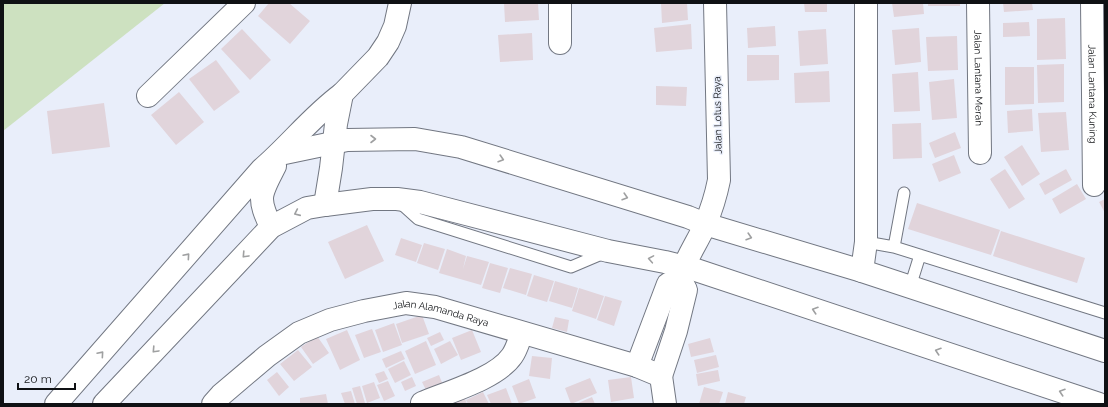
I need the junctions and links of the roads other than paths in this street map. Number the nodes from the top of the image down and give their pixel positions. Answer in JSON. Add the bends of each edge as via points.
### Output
{"nodes":[{"id":1,"x":244,"y":3,"type":"edge"},
{"id":2,"x":400,"y":3,"type":"edge"},
{"id":3,"x":560,"y":3,"type":"edge"},
{"id":4,"x":715,"y":3,"type":"edge"},
{"id":5,"x":866,"y":3,"type":"edge"},
{"id":6,"x":978,"y":3,"type":"edge"},
{"id":7,"x":1092,"y":3,"type":"edge"},
{"id":8,"x":560,"y":43,"type":"dead end"},
{"id":9,"x":342,"y":94,"type":"junction"},
{"id":10,"x":148,"y":96,"type":"dead end"},
{"id":11,"x":335,"y":142,"type":"junction"},
{"id":12,"x":980,"y":153,"type":"dead end"},
{"id":13,"x":280,"y":154,"type":"junction"},
{"id":14,"x":1094,"y":185,"type":"dead end"},
{"id":15,"x":904,"y":193,"type":"dead end"},
{"id":16,"x":325,"y":205,"type":"junction"},
{"id":17,"x":705,"y":224,"type":"junction"},
{"id":18,"x":272,"y":227,"type":"junction"},
{"id":19,"x":866,"y":242,"type":"junction"},
{"id":20,"x":894,"y":247,"type":"junction"},
{"id":21,"x":920,"y":255,"type":"junction"},
{"id":22,"x":862,"y":271,"type":"junction"},
{"id":23,"x":681,"y":272,"type":"junction"},
{"id":24,"x":910,"y":287,"type":"junction"},
{"id":25,"x":1105,"y":313,"type":"edge"},
{"id":26,"x":522,"y":333,"type":"junction"},
{"id":27,"x":1105,"y":352,"type":"edge"},
{"id":28,"x":638,"y":366,"type":"junction"},
{"id":29,"x":661,"y":376,"type":"junction"},
{"id":30,"x":422,"y":403,"type":"dead end"},
{"id":31,"x":56,"y":404,"type":"edge"},
{"id":32,"x":104,"y":404,"type":"edge"},
{"id":33,"x":213,"y":404,"type":"edge"},
{"id":34,"x":665,"y":404,"type":"edge"},
{"id":35,"x":1099,"y":404,"type":"edge"}],
"edges":[{"from":1,"to":10,"type":"street"},
{"from":2,"to":9,"type":"street","via":[[395,26],[378,58]]},
{"from":3,"to":8,"type":"street"},
{"from":4,"to":17,"type":"street","name":"Jalan Lotus Raya","via":[[719,180]]},
{"from":5,"to":19,"type":"street"},
{"from":6,"to":12,"type":"street","name":"Jalan Lantana Merah"},
{"from":7,"to":14,"type":"street","name":"Jalan Lantana Kuning"},
{"from":9,"to":11,"type":"street"},
{"from":9,"to":13,"type":"street","via":[[323,108]]},
{"from":11,"to":13,"type":"street"},
{"from":11,"to":16,"type":"street"},
{"from":11,"to":17,"type":"street","one_way":true,"via":[[415,139],[461,147]]},
{"from":13,"to":18,"type":"street","via":[[261,198]]},
{"from":31,"to":13,"type":"street","one_way":true,"via":[[262,169]]},
{"from":15,"to":20,"type":"lane"},
{"from":16,"to":18,"type":"street","one_way":true,"via":[[307,208]]},
{"from":23,"to":16,"type":"street","one_way":true,"via":[[420,202],[372,199]]},
{"from":17,"to":22,"type":"street","one_way":true},
{"from":17,"to":23,"type":"street","name":"Jalan Lotus Raya"},
{"from":18,"to":32,"type":"street","one_way":true},
{"from":19,"to":20,"type":"lane"},
{"from":19,"to":22,"type":"street"},
{"from":20,"to":21,"type":"lane"},
{"from":21,"to":24,"type":"lane"},
{"from":21,"to":25,"type":"lane"},
{"from":22,"to":24,"type":"street"},
{"from":23,"to":28,"type":"street","via":[[668,284]]},
{"from":23,"to":29,"type":"street","via":[[686,290]]},
{"from":35,"to":23,"type":"street","one_way":true},
{"from":24,"to":27,"type":"street"},
{"from":26,"to":28,"type":"street","name":"Jalan Alamanda Raya"},
{"from":26,"to":30,"type":"street","via":[[513,355],[502,367]]},
{"from":26,"to":33,"type":"street","name":"Jalan Alamanda Raya","via":[[435,307],[406,303],[364,311],[330,320],[299,334],[267,356],[221,394]]},
{"from":28,"to":29,"type":"street","name":"Jalan Alamanda Raya"},
{"from":29,"to":34,"type":"street"}]}
